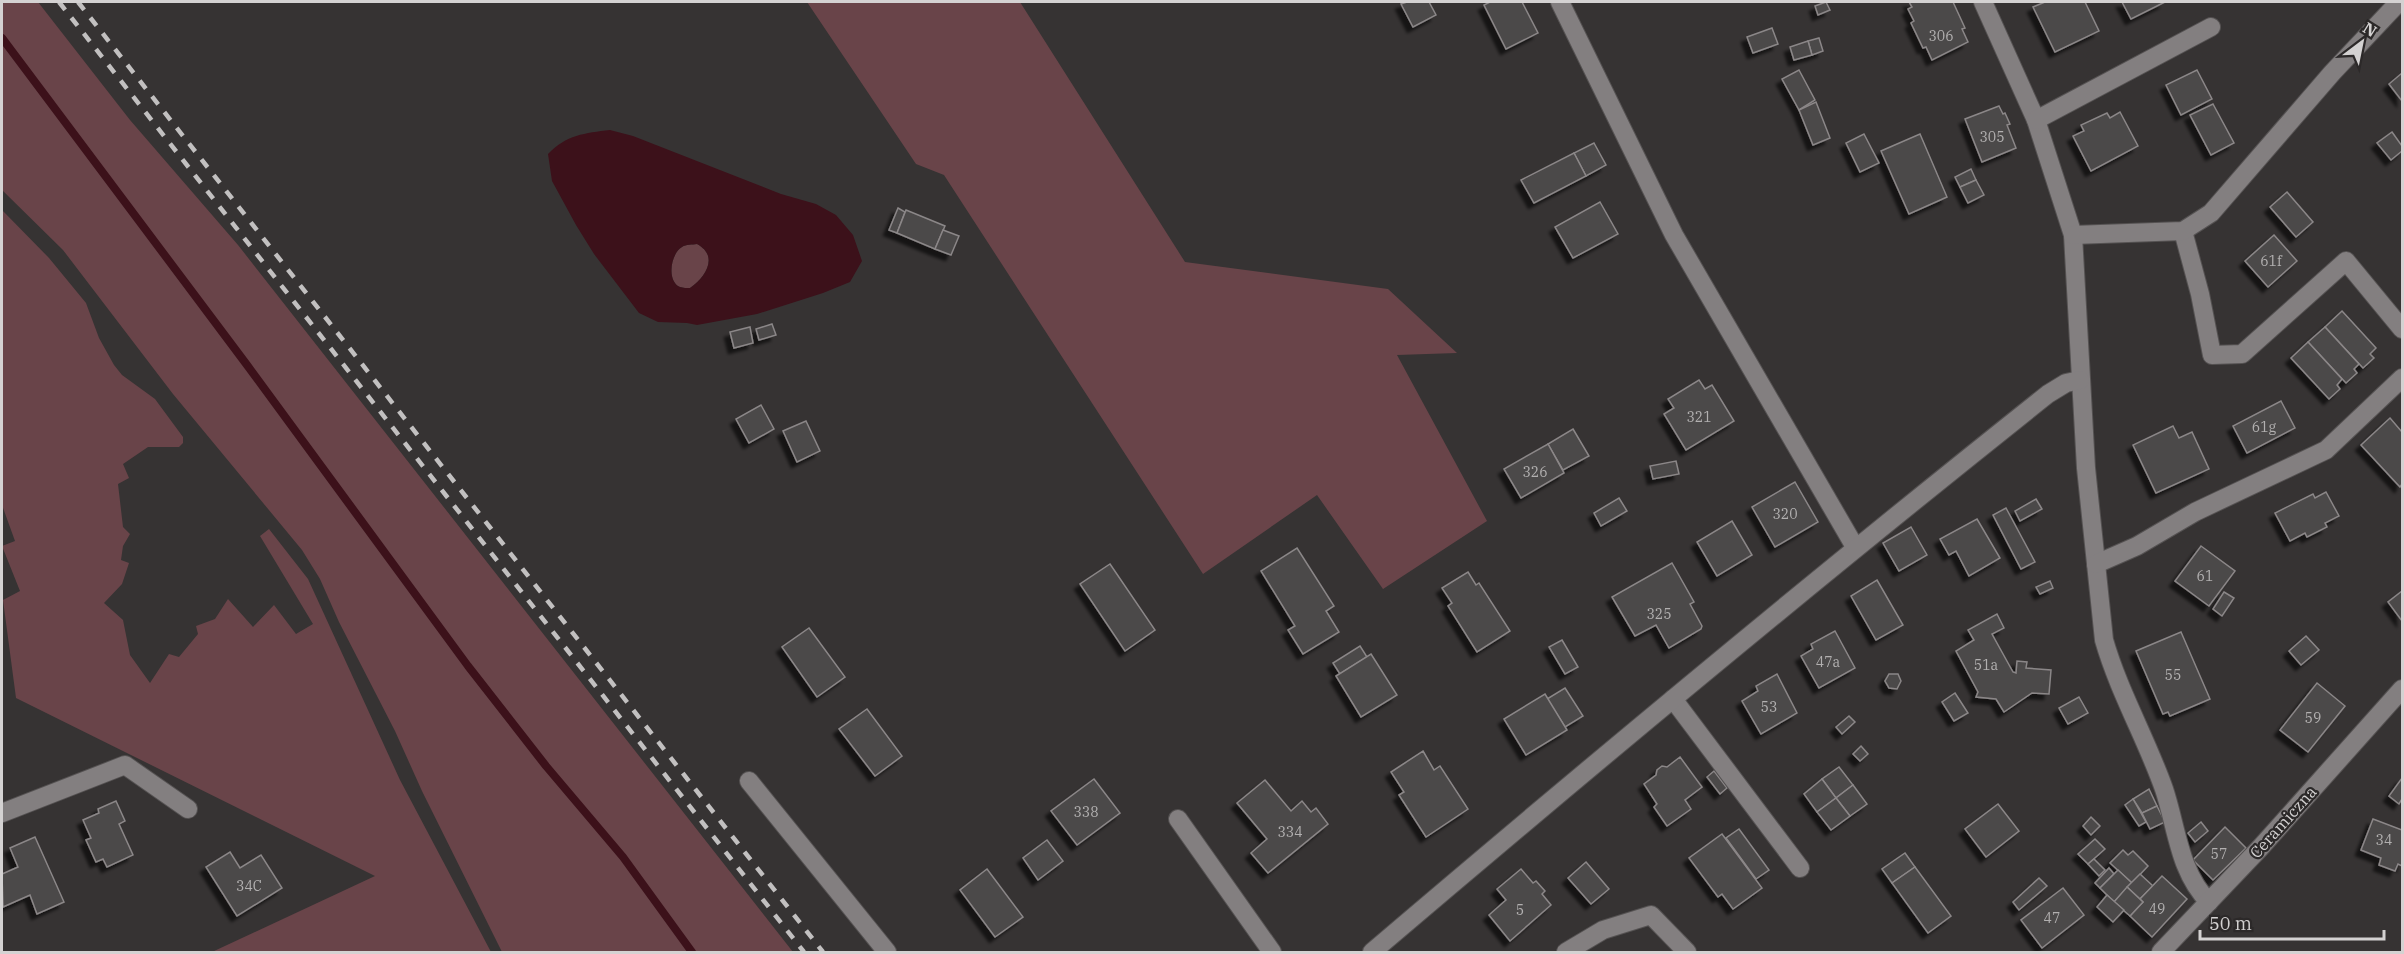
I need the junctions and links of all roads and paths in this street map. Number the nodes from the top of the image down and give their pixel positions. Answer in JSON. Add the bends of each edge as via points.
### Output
{"nodes":[{"id":1,"x":1560,"y":2,"type":"edge"},
{"id":2,"x":1983,"y":2,"type":"edge"},
{"id":3,"x":2399,"y":2,"type":"edge"},
{"id":4,"x":2211,"y":27,"type":"dead end"},
{"id":5,"x":2036,"y":120,"type":"junction"},
{"id":6,"x":2183,"y":231,"type":"junction"},
{"id":7,"x":2073,"y":235,"type":"junction"},
{"id":8,"x":2403,"y":329,"type":"edge"},
{"id":9,"x":2403,"y":378,"type":"edge"},
{"id":10,"x":2080,"y":380,"type":"junction"},
{"id":11,"x":1856,"y":548,"type":"junction"},
{"id":12,"x":2096,"y":564,"type":"junction"},
{"id":13,"x":2403,"y":689,"type":"edge"},
{"id":14,"x":1673,"y":699,"type":"junction"},
{"id":15,"x":749,"y":781,"type":"dead end"},
{"id":16,"x":188,"y":809,"type":"dead end"},
{"id":17,"x":2,"y":813,"type":"edge"},
{"id":18,"x":1178,"y":819,"type":"dead end"},
{"id":19,"x":1800,"y":868,"type":"dead end"},
{"id":20,"x":2209,"y":902,"type":"junction"},
{"id":21,"x":887,"y":952,"type":"edge"},
{"id":22,"x":1272,"y":952,"type":"edge"},
{"id":23,"x":1372,"y":952,"type":"edge"},
{"id":24,"x":1566,"y":952,"type":"edge"},
{"id":25,"x":1687,"y":952,"type":"edge"},
{"id":26,"x":2161,"y":952,"type":"edge"}],
"edges":[{"from":1,"to":11,"type":"street","via":[[1674,235]]},
{"from":2,"to":5,"type":"street"},
{"from":3,"to":6,"type":"street","via":[[2211,213]]},
{"from":4,"to":5,"type":"street"},
{"from":5,"to":7,"type":"street"},
{"from":6,"to":7,"type":"street"},
{"from":6,"to":8,"type":"street","via":[[2212,355],[2242,354],[2346,261]]},
{"from":7,"to":10,"type":"street"},
{"from":9,"to":12,"type":"street","via":[[2326,450]]},
{"from":10,"to":11,"type":"street","via":[[2048,394]]},
{"from":10,"to":12,"type":"street"},
{"from":11,"to":14,"type":"street"},
{"from":12,"to":20,"type":"street","via":[[2104,640],[2111,665],[2163,788],[2193,883]]},
{"from":13,"to":20,"type":"street","name":"Ceramiczna"},
{"from":14,"to":19,"type":"street"},
{"from":14,"to":23,"type":"street"},
{"from":15,"to":21,"type":"street"},
{"from":16,"to":17,"type":"street","via":[[125,765]]},
{"from":18,"to":22,"type":"street"},
{"from":20,"to":26,"type":"street","name":"Ceramiczna"},
{"from":24,"to":25,"type":"street","via":[[1602,930],[1651,915]]}]}
